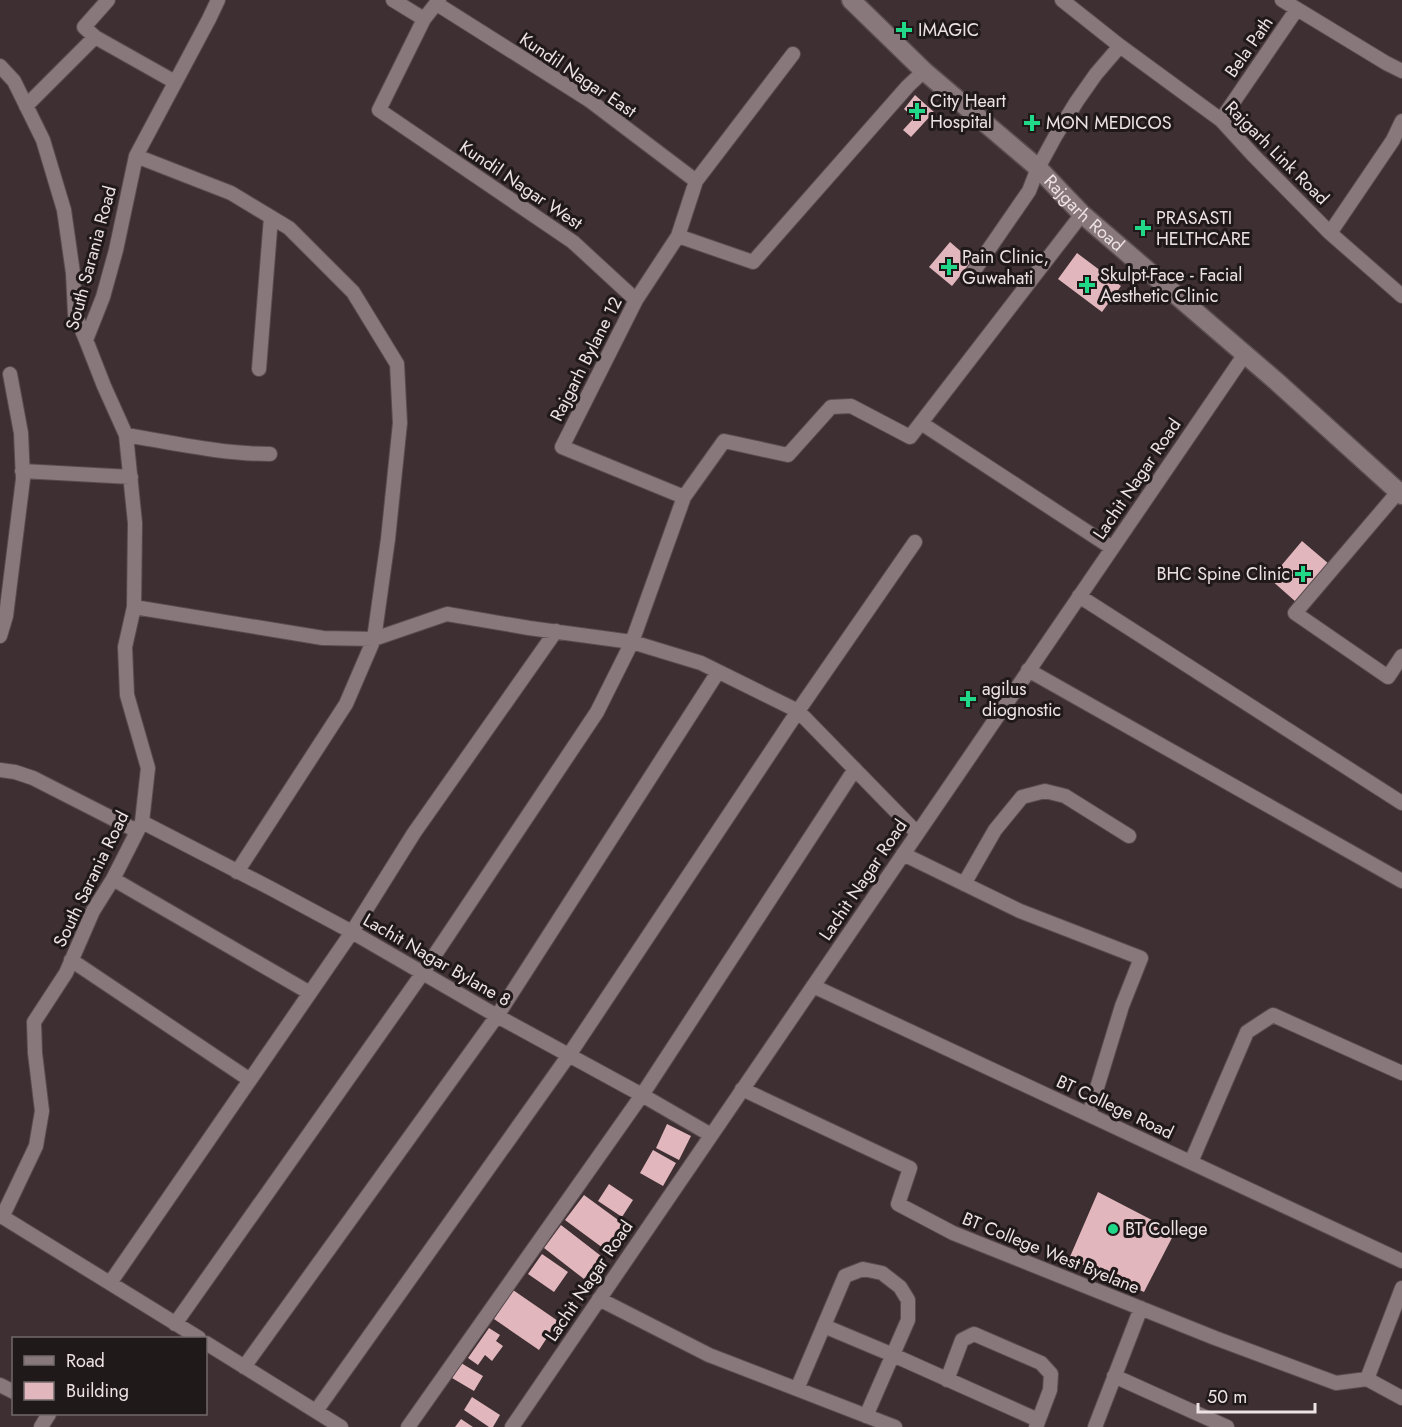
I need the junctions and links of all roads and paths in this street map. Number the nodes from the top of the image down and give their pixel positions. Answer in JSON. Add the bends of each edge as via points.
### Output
{"nodes":[{"id":1,"x":108,"y":0,"type":"edge"},
{"id":2,"x":218,"y":0,"type":"edge"},
{"id":3,"x":393,"y":0,"type":"edge"},
{"id":4,"x":851,"y":0,"type":"edge"},
{"id":5,"x":1062,"y":0,"type":"edge"},
{"id":6,"x":1282,"y":0,"type":"edge"},
{"id":7,"x":438,"y":2,"type":"edge"},
{"id":8,"x":1297,"y":9,"type":"junction"},
{"id":9,"x":424,"y":19,"type":"junction"},
{"id":10,"x":95,"y":37,"type":"junction"},
{"id":11,"x":1120,"y":46,"type":"junction"},
{"id":12,"x":793,"y":54,"type":"dead end"},
{"id":13,"x":0,"y":66,"type":"edge"},
{"id":14,"x":924,"y":71,"type":"junction"},
{"id":15,"x":1402,"y":71,"type":"edge"},
{"id":16,"x":175,"y":82,"type":"junction"},
{"id":17,"x":26,"y":106,"type":"junction"},
{"id":18,"x":1221,"y":120,"type":"junction"},
{"id":19,"x":1402,"y":121,"type":"edge"},
{"id":20,"x":136,"y":156,"type":"junction"},
{"id":21,"x":1038,"y":168,"type":"junction"},
{"id":22,"x":696,"y":181,"type":"junction"},
{"id":23,"x":1082,"y":214,"type":"junction"},
{"id":24,"x":271,"y":217,"type":"junction"},
{"id":25,"x":1330,"y":233,"type":"junction"},
{"id":26,"x":678,"y":236,"type":"junction"},
{"id":27,"x":969,"y":278,"type":"dead end"},
{"id":28,"x":1402,"y":296,"type":"edge"},
{"id":29,"x":636,"y":300,"type":"junction"},
{"id":30,"x":87,"y":340,"type":"junction"},
{"id":31,"x":1245,"y":354,"type":"junction"},
{"id":32,"x":259,"y":369,"type":"dead end"},
{"id":33,"x":10,"y":374,"type":"dead end"},
{"id":34,"x":921,"y":423,"type":"junction"},
{"id":35,"x":126,"y":435,"type":"junction"},
{"id":36,"x":270,"y":454,"type":"dead end"},
{"id":37,"x":22,"y":471,"type":"junction"},
{"id":38,"x":130,"y":477,"type":"junction"},
{"id":39,"x":1400,"y":493,"type":"edge"},
{"id":40,"x":684,"y":497,"type":"junction"},
{"id":41,"x":915,"y":542,"type":"dead end"},
{"id":42,"x":1112,"y":548,"type":"junction"},
{"id":43,"x":1079,"y":596,"type":"junction"},
{"id":44,"x":134,"y":607,"type":"junction"},
{"id":45,"x":556,"y":632,"type":"junction"},
{"id":46,"x":0,"y":636,"type":"edge"},
{"id":47,"x":374,"y":639,"type":"junction"},
{"id":48,"x":633,"y":642,"type":"junction"},
{"id":49,"x":1402,"y":656,"type":"edge"},
{"id":50,"x":1028,"y":670,"type":"junction"},
{"id":51,"x":718,"y":672,"type":"junction"},
{"id":52,"x":798,"y":711,"type":"junction"},
{"id":53,"x":855,"y":769,"type":"junction"},
{"id":54,"x":0,"y":770,"type":"edge"},
{"id":55,"x":1402,"y":803,"type":"edge"},
{"id":56,"x":140,"y":827,"type":"junction"},
{"id":57,"x":917,"y":833,"type":"junction"},
{"id":58,"x":1129,"y":836,"type":"dead end"},
{"id":59,"x":903,"y":854,"type":"junction"},
{"id":60,"x":237,"y":872,"type":"junction"},
{"id":61,"x":113,"y":879,"type":"junction"},
{"id":62,"x":1402,"y":881,"type":"edge"},
{"id":63,"x":964,"y":884,"type":"junction"},
{"id":64,"x":352,"y":932,"type":"junction"},
{"id":65,"x":71,"y":960,"type":"junction"},
{"id":66,"x":422,"y":974,"type":"junction"},
{"id":67,"x":813,"y":986,"type":"junction"},
{"id":68,"x":310,"y":993,"type":"junction"},
{"id":69,"x":497,"y":1016,"type":"junction"},
{"id":70,"x":569,"y":1055,"type":"junction"},
{"id":71,"x":1402,"y":1073,"type":"edge"},
{"id":72,"x":250,"y":1080,"type":"junction"},
{"id":73,"x":742,"y":1089,"type":"junction"},
{"id":74,"x":642,"y":1095,"type":"junction"},
{"id":75,"x":1089,"y":1114,"type":"junction"},
{"id":76,"x":711,"y":1135,"type":"junction"},
{"id":77,"x":1191,"y":1162,"type":"junction"},
{"id":78,"x":0,"y":1216,"type":"edge"},
{"id":79,"x":1402,"y":1261,"type":"edge"},
{"id":80,"x":110,"y":1283,"type":"junction"},
{"id":81,"x":1402,"y":1288,"type":"edge"},
{"id":82,"x":599,"y":1299,"type":"junction"},
{"id":83,"x":1141,"y":1308,"type":"junction"},
{"id":84,"x":175,"y":1324,"type":"junction"},
{"id":85,"x":824,"y":1326,"type":"junction"},
{"id":86,"x":196,"y":1337,"type":"edge"},
{"id":87,"x":207,"y":1344,"type":"edge"},
{"id":88,"x":893,"y":1355,"type":"junction"},
{"id":89,"x":244,"y":1367,"type":"junction"},
{"id":90,"x":1114,"y":1376,"type":"junction"},
{"id":91,"x":1367,"y":1379,"type":"junction"},
{"id":92,"x":947,"y":1380,"type":"junction"},
{"id":93,"x":797,"y":1389,"type":"junction"},
{"id":94,"x":1402,"y":1398,"type":"edge"},
{"id":95,"x":316,"y":1412,"type":"junction"},
{"id":96,"x":870,"y":1420,"type":"edge"},
{"id":97,"x":1037,"y":1424,"type":"edge"},
{"id":98,"x":341,"y":1427,"type":"edge"},
{"id":99,"x":408,"y":1427,"type":"edge"},
{"id":100,"x":512,"y":1427,"type":"edge"},
{"id":101,"x":895,"y":1427,"type":"edge"},
{"id":102,"x":1095,"y":1427,"type":"edge"},
{"id":103,"x":1227,"y":1427,"type":"edge"}],
"edges":[{"from":1,"to":10,"type":"street","via":[[84,27]]},
{"from":2,"to":16,"type":"street","name":"South Sarania Road"},
{"from":3,"to":9,"type":"street"},
{"from":4,"to":14,"type":"main road","name":"Rajgarh Road"},
{"from":5,"to":11,"type":"street","name":"Rajgarh Link Road"},
{"from":6,"to":8,"type":"street","name":"Bela Path"},
{"from":7,"to":9,"type":"street"},
{"from":7,"to":22,"type":"street","name":"Kundil Nagar East","via":[[588,100]]},
{"from":8,"to":15,"type":"street"},
{"from":8,"to":18,"type":"street","name":"Bela Path"},
{"from":9,"to":29,"type":"street","name":"Kundil Nagar West","via":[[378,110],[573,242]]},
{"from":10,"to":16,"type":"street"},
{"from":10,"to":17,"type":"street"},
{"from":11,"to":18,"type":"street","name":"Rajgarh Link Road"},
{"from":11,"to":21,"type":"street","via":[[1077,101]]},
{"from":12,"to":22,"type":"street"},
{"from":13,"to":17,"type":"street","via":[[14,81]]},
{"from":14,"to":21,"type":"main road","name":"Rajgarh Road"},
{"from":14,"to":26,"type":"street","via":[[753,262]]},
{"from":16,"to":20,"type":"street","name":"South Sarania Road"},
{"from":17,"to":30,"type":"street","via":[[43,140],[64,210],[75,314]]},
{"from":18,"to":25,"type":"street","name":"Rajgarh Link Road"},
{"from":19,"to":25,"type":"street"},
{"from":20,"to":24,"type":"street","via":[[231,193]]},
{"from":20,"to":30,"type":"street","name":"South Sarania Road","via":[[116,250]]},
{"from":21,"to":23,"type":"main road","name":"Rajgarh Road"},
{"from":21,"to":27,"type":"street","via":[[1029,190]]},
{"from":22,"to":26,"type":"street"},
{"from":23,"to":31,"type":"main road","name":"Rajgarh Road"},
{"from":23,"to":34,"type":"street"},
{"from":24,"to":32,"type":"street"},
{"from":24,"to":47,"type":"street","via":[[289,228],[353,292],[397,364],[400,423]]},
{"from":25,"to":28,"type":"street","name":"Rajgarh Link Road"},
{"from":26,"to":29,"type":"street","name":"Rajgarh Bylane 12"},
{"from":29,"to":40,"type":"street","name":"Rajgarh Bylane 12","via":[[562,447]]},
{"from":30,"to":35,"type":"street","name":"South Sarania Road"},
{"from":31,"to":39,"type":"main road","name":"Rajgarh Road"},
{"from":31,"to":42,"type":"street","name":"Lachit Nagar Road"},
{"from":33,"to":37,"type":"street","via":[[21,433]]},
{"from":34,"to":40,"type":"street","via":[[910,437],[851,406],[831,407],[789,455],[724,441]]},
{"from":34,"to":42,"type":"street"},
{"from":35,"to":36,"type":"street","via":[[225,452]]},
{"from":35,"to":38,"type":"street","name":"South Sarania Road"},
{"from":37,"to":38,"type":"street"},
{"from":37,"to":46,"type":"street","via":[[6,616]]},
{"from":38,"to":44,"type":"street","name":"South Sarania Road","via":[[135,523]]},
{"from":39,"to":49,"type":"street","via":[[1295,613],[1388,677]]},
{"from":40,"to":48,"type":"street"},
{"from":41,"to":52,"type":"street"},
{"from":42,"to":43,"type":"street","name":"Lachit Nagar Road"},
{"from":43,"to":50,"type":"street","name":"Lachit Nagar Road"},
{"from":43,"to":55,"type":"street"},
{"from":44,"to":47,"type":"street","via":[[323,638]]},
{"from":44,"to":56,"type":"street","name":"South Sarania Road","via":[[125,647],[127,695],[148,768]]},
{"from":45,"to":47,"type":"street","via":[[447,614]]},
{"from":45,"to":48,"type":"street"},
{"from":45,"to":64,"type":"street","via":[[414,833]]},
{"from":47,"to":60,"type":"street","via":[[346,704]]},
{"from":48,"to":51,"type":"street"},
{"from":48,"to":66,"type":"street","via":[[597,712]]},
{"from":50,"to":57,"type":"street","name":"Lachit Nagar Road"},
{"from":50,"to":62,"type":"street"},
{"from":51,"to":52,"type":"street"},
{"from":51,"to":69,"type":"street"},
{"from":52,"to":53,"type":"street"},
{"from":52,"to":70,"type":"street"},
{"from":53,"to":57,"type":"street"},
{"from":53,"to":74,"type":"street"},
{"from":54,"to":56,"type":"street","name":"Lachit Nagar Bylane 8","via":[[33,778]]},
{"from":56,"to":60,"type":"street","name":"Lachit Nagar Bylane 8"},
{"from":56,"to":61,"type":"street","name":"South Sarania Road"},
{"from":57,"to":59,"type":"street","name":"Lachit Nagar Road"},
{"from":58,"to":63,"type":"street","via":[[1065,796],[1045,791],[1022,797],[994,830]]},
{"from":59,"to":63,"type":"street"},
{"from":59,"to":67,"type":"street","name":"Lachit Nagar Road"},
{"from":60,"to":64,"type":"street","name":"Lachit Nagar Bylane 8"},
{"from":61,"to":65,"type":"street","name":"South Sarania Road","via":[[93,911]]},
{"from":61,"to":68,"type":"street"},
{"from":63,"to":75,"type":"street","via":[[1020,911],[1141,958]]},
{"from":64,"to":66,"type":"street","name":"Lachit Nagar Bylane 8"},
{"from":64,"to":68,"type":"street"},
{"from":65,"to":72,"type":"street"},
{"from":65,"to":78,"type":"street","name":"South Sarania Road","via":[[34,1022],[42,1111],[36,1146]]},
{"from":66,"to":69,"type":"street","name":"Lachit Nagar Bylane 8"},
{"from":66,"to":84,"type":"street"},
{"from":67,"to":73,"type":"street","name":"Lachit Nagar Road"},
{"from":67,"to":75,"type":"street","name":"BT College Road"},
{"from":68,"to":72,"type":"street"},
{"from":69,"to":70,"type":"street","name":"Lachit Nagar Bylane 8"},
{"from":69,"to":89,"type":"street"},
{"from":70,"to":74,"type":"street","name":"Lachit Nagar Bylane 8"},
{"from":70,"to":95,"type":"street"},
{"from":71,"to":77,"type":"street","via":[[1273,1015],[1247,1032]]},
{"from":72,"to":80,"type":"street"},
{"from":73,"to":76,"type":"street","name":"Lachit Nagar Road"},
{"from":73,"to":83,"type":"street","name":"BT College West Byelane","via":[[910,1168],[898,1204],[953,1233]]},
{"from":74,"to":76,"type":"street","name":"Lachit Nagar Bylane 8"},
{"from":74,"to":99,"type":"street"},
{"from":75,"to":77,"type":"street","name":"BT College Road"},
{"from":76,"to":82,"type":"street","name":"Lachit Nagar Road"},
{"from":77,"to":79,"type":"street","name":"BT College Road"},
{"from":78,"to":80,"type":"street"},
{"from":80,"to":84,"type":"street"},
{"from":81,"to":91,"type":"street"},
{"from":82,"to":93,"type":"street","via":[[709,1355]]},
{"from":82,"to":100,"type":"street","name":"Lachit Nagar Road"},
{"from":83,"to":90,"type":"street"},
{"from":83,"to":91,"type":"street","name":"BT College West Byelane","via":[[1336,1383]]},
{"from":84,"to":86,"type":"street"},
{"from":85,"to":88,"type":"street"},
{"from":85,"to":88,"type":"street","via":[[845,1276],[863,1269],[882,1273],[900,1287],[908,1300],[908,1320]]},
{"from":85,"to":93,"type":"street"},
{"from":87,"to":89,"type":"street"},
{"from":88,"to":92,"type":"street"},
{"from":88,"to":96,"type":"street"},
{"from":89,"to":95,"type":"street"},
{"from":90,"to":102,"type":"street"},
{"from":90,"to":103,"type":"street"},
{"from":91,"to":94,"type":"street"},
{"from":92,"to":97,"type":"street"},
{"from":92,"to":97,"type":"street","via":[[962,1340],[974,1334],[1041,1363],[1051,1374],[1050,1390]]},
{"from":93,"to":96,"type":"street"},
{"from":95,"to":98,"type":"street"},
{"from":96,"to":101,"type":"street"}]}
